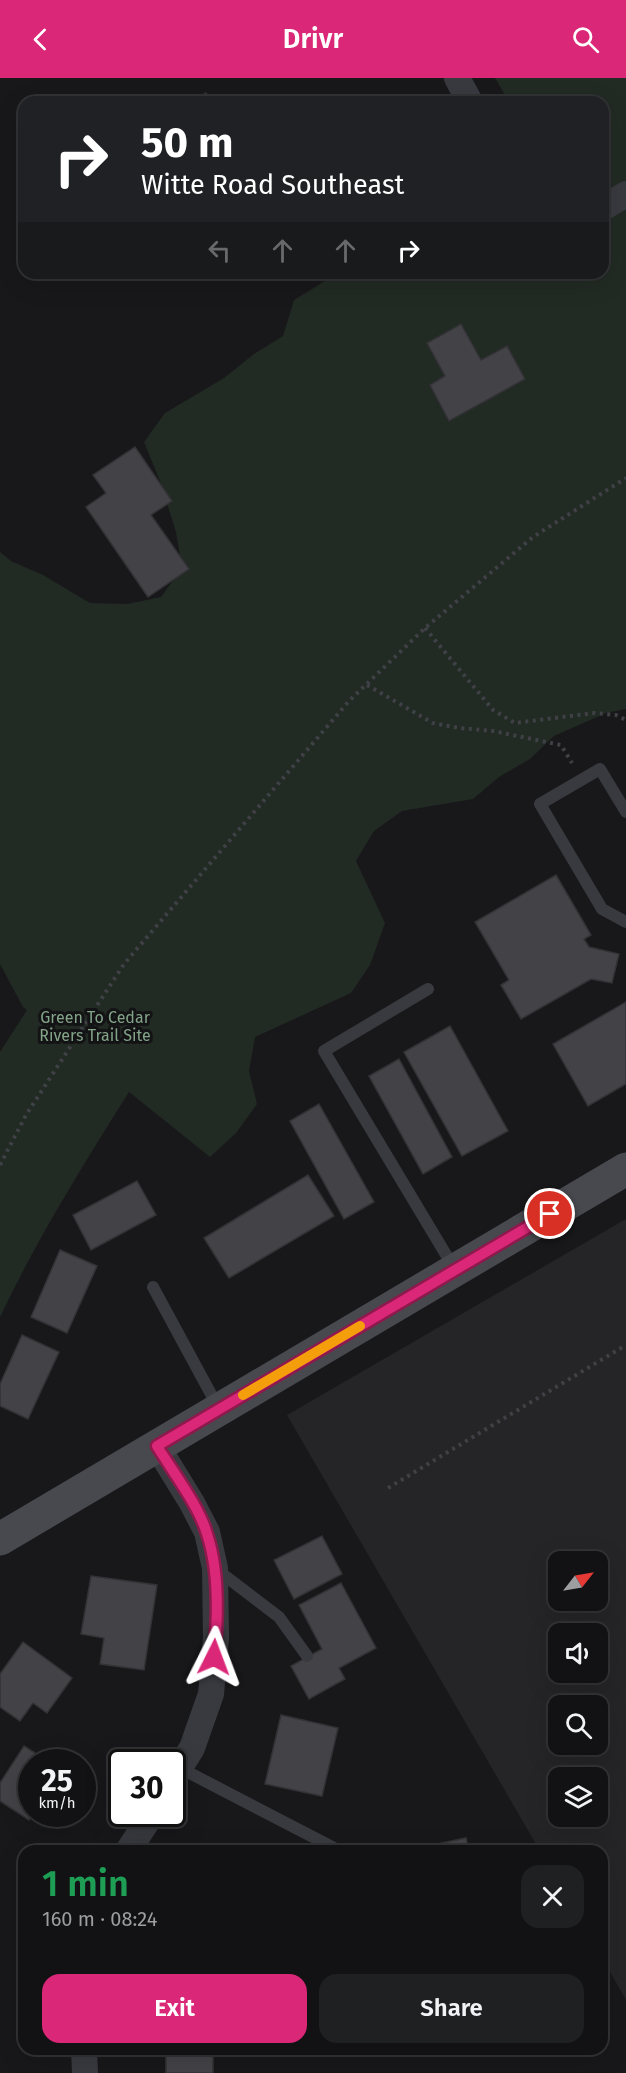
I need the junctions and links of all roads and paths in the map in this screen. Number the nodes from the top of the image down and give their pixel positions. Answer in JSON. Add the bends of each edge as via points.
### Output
{"nodes":[{"id":1,"x":457,"y":78,"type":"edge"},
{"id":2,"x":467,"y":96,"type":"edge"},
{"id":3,"x":626,"y":194,"type":"edge"},
{"id":4,"x":609,"y":204,"type":"edge"},
{"id":5,"x":626,"y":478,"type":"edge"},
{"id":6,"x":425,"y":628,"type":"junction"},
{"id":7,"x":367,"y":685,"type":"junction"},
{"id":8,"x":626,"y":720,"type":"edge"},
{"id":9,"x":582,"y":779,"type":"junction"},
{"id":10,"x":626,"y":812,"type":"edge"},
{"id":11,"x":626,"y":922,"type":"edge"},
{"id":12,"x":428,"y":989,"type":"dead end"},
{"id":13,"x":0,"y":1165,"type":"edge"},
{"id":14,"x":626,"y":1169,"type":"edge"},
{"id":15,"x":456,"y":1270,"type":"junction"},
{"id":16,"x":153,"y":1287,"type":"dead end"},
{"id":17,"x":626,"y":1345,"type":"edge"},
{"id":18,"x":219,"y":1410,"type":"junction"},
{"id":19,"x":157,"y":1446,"type":"junction"},
{"id":20,"x":388,"y":1488,"type":"dead end"},
{"id":21,"x":0,"y":1539,"type":"edge"},
{"id":22,"x":215,"y":1568,"type":"junction"},
{"id":23,"x":307,"y":1656,"type":"dead end"},
{"id":24,"x":186,"y":1758,"type":"edge"},
{"id":25,"x":186,"y":1779,"type":"edge"},
{"id":26,"x":144,"y":1827,"type":"edge"},
{"id":27,"x":132,"y":1845,"type":"edge"},
{"id":28,"x":327,"y":1845,"type":"edge"},
{"id":29,"x":84,"y":2055,"type":"edge"},
{"id":30,"x":85,"y":2073,"type":"edge"}],
"edges":[{"from":1,"to":2,"type":"street"},
{"from":3,"to":4,"type":"street"},
{"from":5,"to":6,"type":"path","via":[[533,537]]},
{"from":6,"to":7,"type":"path"},
{"from":6,"to":8,"type":"path","via":[[493,710],[514,723],[594,713]]},
{"from":7,"to":9,"type":"path","via":[[433,723],[561,745]]},
{"from":7,"to":13,"type":"path","via":[[349,701],[124,964],[26,1115]]},
{"from":9,"to":10,"type":"lane","via":[[600,769]]},
{"from":9,"to":11,"type":"lane","via":[[540,804],[602,909]]},
{"from":12,"to":15,"type":"lane","via":[[324,1051]]},
{"from":14,"to":15,"type":"street"},
{"from":15,"to":18,"type":"street"},
{"from":16,"to":18,"type":"lane"},
{"from":17,"to":20,"type":"path"},
{"from":18,"to":19,"type":"street"},
{"from":19,"to":21,"type":"street"},
{"from":19,"to":22,"type":"street","via":[[207,1532]]},
{"from":22,"to":23,"type":"lane","via":[[279,1617]]},
{"from":22,"to":24,"type":"street","via":[[216,1638],[211,1694]]},
{"from":25,"to":28,"type":"lane"},
{"from":26,"to":27,"type":"street"},
{"from":29,"to":30,"type":"street"}]}
